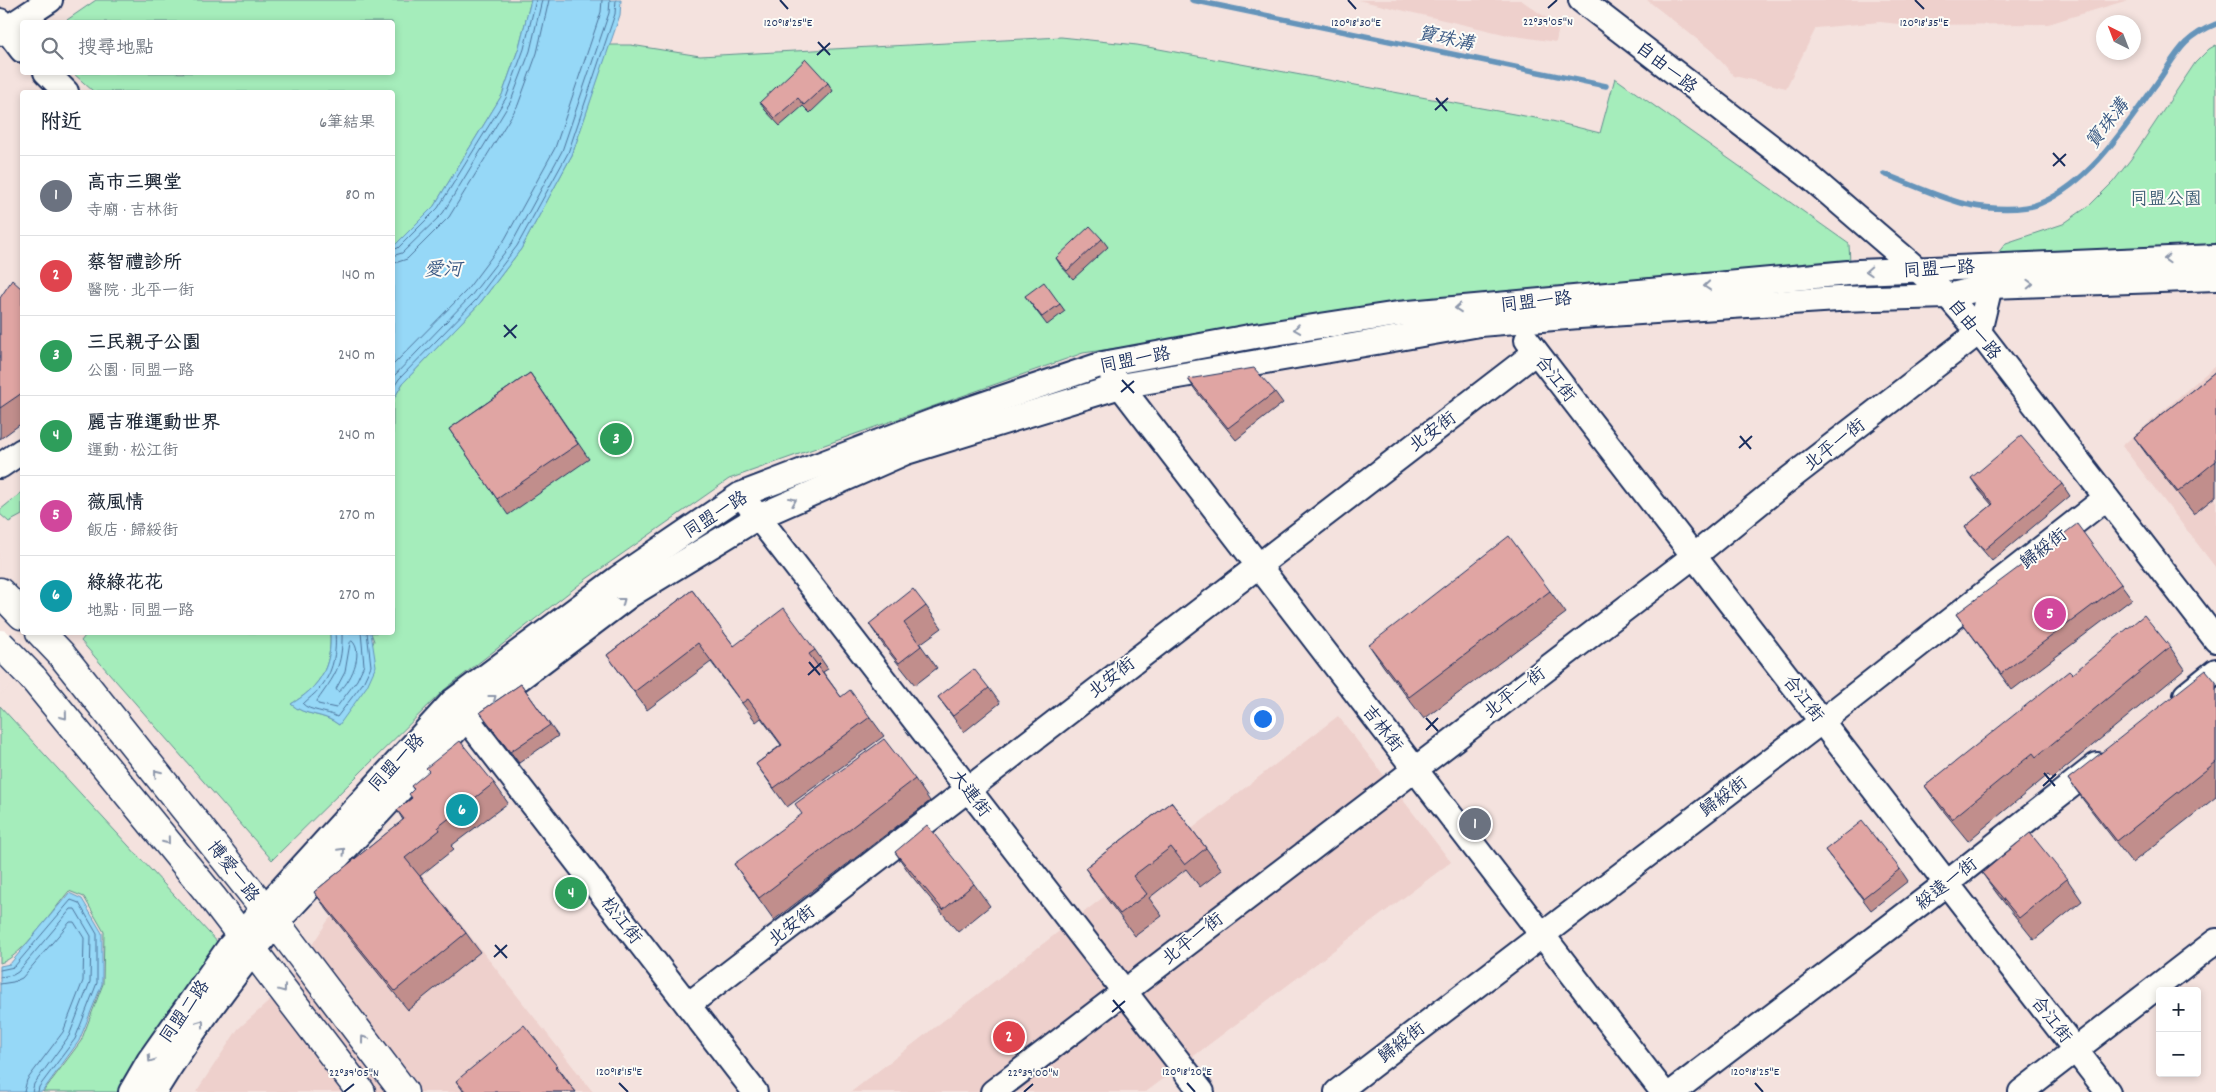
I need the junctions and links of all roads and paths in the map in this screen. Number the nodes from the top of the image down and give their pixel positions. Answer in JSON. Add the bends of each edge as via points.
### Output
{"nodes":[{"id":1,"x":50,"y":0,"type":"edge"},
{"id":2,"x":1581,"y":0,"type":"edge"},
{"id":3,"x":2,"y":28,"type":"edge"},
{"id":4,"x":20,"y":48,"type":"edge"},
{"id":5,"x":49,"y":75,"type":"edge"},
{"id":6,"x":64,"y":90,"type":"edge"},
{"id":7,"x":2216,"y":257,"type":"edge"},
{"id":8,"x":1918,"y":269,"type":"junction"},
{"id":9,"x":1990,"y":276,"type":"junction"},
{"id":10,"x":2216,"y":278,"type":"edge"},
{"id":11,"x":1948,"y":296,"type":"junction"},
{"id":12,"x":1506,"y":313,"type":"junction"},
{"id":13,"x":1979,"y":332,"type":"junction"},
{"id":14,"x":1536,"y":352,"type":"junction"},
{"id":15,"x":1103,"y":364,"type":"junction"},
{"id":16,"x":1120,"y":386,"type":"junction"},
{"id":17,"x":20,"y":452,"type":"edge"},
{"id":18,"x":0,"y":466,"type":"edge"},
{"id":19,"x":740,"y":495,"type":"junction"},
{"id":20,"x":2106,"y":498,"type":"junction"},
{"id":21,"x":758,"y":516,"type":"junction"},
{"id":22,"x":1694,"y":556,"type":"junction"},
{"id":23,"x":1257,"y":564,"type":"junction"},
{"id":24,"x":0,"y":592,"type":"edge"},
{"id":25,"x":20,"y":613,"type":"edge"},
{"id":26,"x":43,"y":635,"type":"edge"},
{"id":27,"x":2216,"y":640,"type":"edge"},
{"id":28,"x":0,"y":644,"type":"edge"},
{"id":29,"x":2216,"y":671,"type":"edge"},
{"id":30,"x":2170,"y":707,"type":"edge"},
{"id":31,"x":460,"y":709,"type":"junction"},
{"id":32,"x":1822,"y":721,"type":"junction"},
{"id":33,"x":2116,"y":750,"type":"edge"},
{"id":34,"x":1414,"y":768,"type":"junction"},
{"id":35,"x":968,"y":789,"type":"junction"},
{"id":36,"x":1946,"y":883,"type":"junction"},
{"id":37,"x":270,"y":915,"type":"junction"},
{"id":38,"x":1541,"y":934,"type":"junction"},
{"id":39,"x":2216,"y":940,"type":"edge"},
{"id":40,"x":247,"y":942,"type":"junction"},
{"id":41,"x":1124,"y":991,"type":"junction"},
{"id":42,"x":688,"y":1005,"type":"junction"},
{"id":43,"x":2076,"y":1050,"type":"junction"},
{"id":44,"x":131,"y":1092,"type":"edge"},
{"id":45,"x":154,"y":1092,"type":"edge"},
{"id":46,"x":361,"y":1092,"type":"edge"},
{"id":47,"x":404,"y":1092,"type":"edge"},
{"id":48,"x":755,"y":1092,"type":"edge"},
{"id":49,"x":993,"y":1092,"type":"edge"},
{"id":50,"x":1202,"y":1092,"type":"edge"},
{"id":51,"x":1337,"y":1092,"type":"edge"},
{"id":52,"x":1663,"y":1092,"type":"edge"},
{"id":53,"x":1673,"y":1092,"type":"edge"},
{"id":54,"x":2021,"y":1092,"type":"edge"},
{"id":55,"x":2108,"y":1092,"type":"edge"}],
"edges":[{"from":1,"to":3,"type":"street"},
{"from":2,"to":8,"type":"street","name":"自由一路","via":[[1788,159]]},
{"from":3,"to":4,"type":"street"},
{"from":5,"to":6,"type":"street"},
{"from":7,"to":9,"type":"street","name":"同盟一路","one_way":true},
{"from":8,"to":9,"type":"street","name":"同盟一路"},
{"from":8,"to":11,"type":"street","name":"自由一路"},
{"from":8,"to":12,"type":"street","name":"同盟一路","one_way":true,"via":[[1614,293]]},
{"from":9,"to":10,"type":"street","name":"同盟一路","one_way":true},
{"from":9,"to":11,"type":"street","name":"同盟一路"},
{"from":9,"to":13,"type":"street"},
{"from":11,"to":12,"type":"street","name":"同盟一路"},
{"from":11,"to":13,"type":"street","name":"自由一路"},
{"from":12,"to":14,"type":"street","name":"合江街"},
{"from":12,"to":15,"type":"street","name":"同盟一路","one_way":true,"via":[[1398,314]]},
{"from":12,"to":16,"type":"street","name":"同盟一路","via":[[1480,324]]},
{"from":13,"to":20,"type":"street","name":"自由一路"},
{"from":13,"to":22,"type":"street","name":"北平一街"},
{"from":14,"to":22,"type":"street","name":"合江街"},
{"from":14,"to":23,"type":"street","name":"北安街"},
{"from":15,"to":16,"type":"street","name":"吉林街"},
{"from":15,"to":19,"type":"street","name":"同盟一路","via":[[934,421]]},
{"from":21,"to":16,"type":"street","name":"同盟一路","one_way":true,"via":[[906,452]]},
{"from":16,"to":23,"type":"street","name":"吉林街"},
{"from":17,"to":18,"type":"street"},
{"from":19,"to":21,"type":"street","name":"大連街"},
{"from":19,"to":31,"type":"street","name":"同盟一路","via":[[618,578]]},
{"from":20,"to":27,"type":"street","name":"自由一路"},
{"from":20,"to":32,"type":"street","name":"歸綏街"},
{"from":31,"to":21,"type":"street","name":"同盟一路","one_way":true,"via":[[630,595]]},
{"from":21,"to":35,"type":"street","name":"大連街"},
{"from":22,"to":32,"type":"street","name":"合江街"},
{"from":22,"to":34,"type":"street","name":"北平一街"},
{"from":23,"to":34,"type":"street","name":"吉林街"},
{"from":23,"to":35,"type":"street","name":"北安街"},
{"from":24,"to":25,"type":"main road"},
{"from":37,"to":26,"type":"main road","name":"博愛一路","one_way":true},
{"from":28,"to":40,"type":"main road","name":"博愛一路","one_way":true,"bridge":true,"via":[[33,678]]},
{"from":29,"to":30,"type":"street"},
{"from":31,"to":37,"type":"street","name":"同盟一路"},
{"from":31,"to":42,"type":"street","name":"松江街"},
{"from":32,"to":36,"type":"street","name":"合江街"},
{"from":32,"to":38,"type":"street","name":"歸綏街"},
{"from":33,"to":36,"type":"street","name":"綏遠一街"},
{"from":34,"to":38,"type":"street","name":"吉林街"},
{"from":34,"to":41,"type":"street","name":"北平一街"},
{"from":35,"to":41,"type":"street","name":"大連街"},
{"from":35,"to":42,"type":"street","name":"北安街"},
{"from":36,"to":43,"type":"street","name":"合江街"},
{"from":36,"to":53,"type":"street","name":"綏遠一街"},
{"from":37,"to":40,"type":"street","name":"同盟一路"},
{"from":47,"to":37,"type":"main road","name":"博愛一路","one_way":true},
{"from":38,"to":51,"type":"street","name":"歸綏街"},
{"from":38,"to":52,"type":"street","name":"吉林街"},
{"from":39,"to":43,"type":"street"},
{"from":40,"to":44,"type":"street","name":"同盟二路","one_way":true,"via":[[149,1061]]},
{"from":45,"to":40,"type":"street","name":"同盟二路","one_way":true},
{"from":40,"to":46,"type":"main road","name":"博愛一路","one_way":true},
{"from":41,"to":49,"type":"street","name":"北平一街"},
{"from":41,"to":50,"type":"street","name":"大連街"},
{"from":42,"to":48,"type":"street","name":"松江街"},
{"from":43,"to":54,"type":"street"},
{"from":43,"to":55,"type":"street","name":"合江街"}]}
